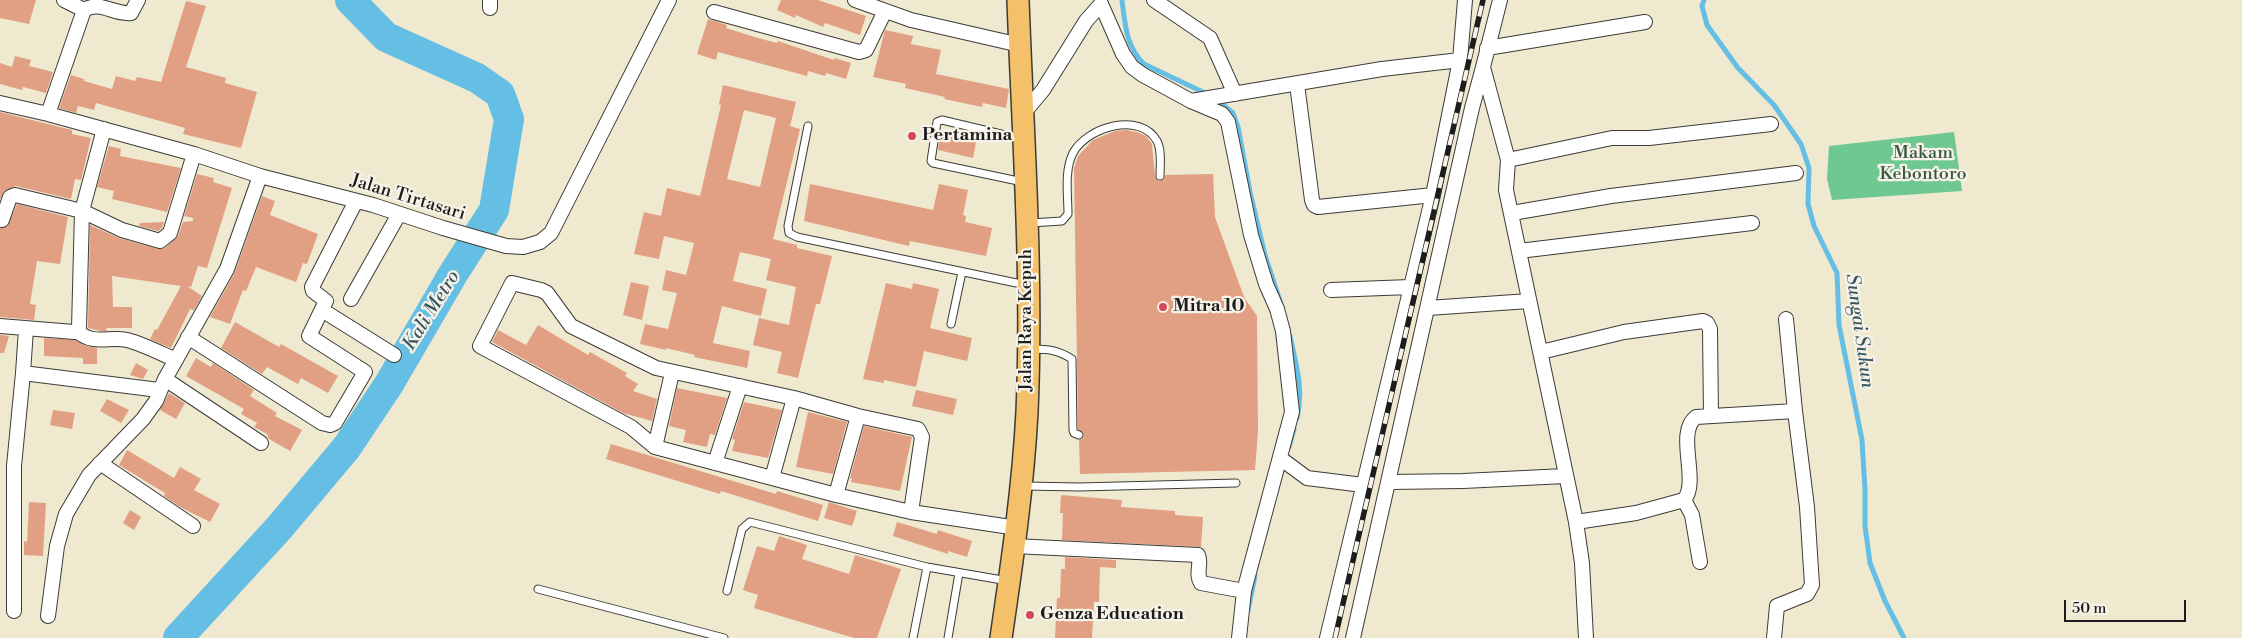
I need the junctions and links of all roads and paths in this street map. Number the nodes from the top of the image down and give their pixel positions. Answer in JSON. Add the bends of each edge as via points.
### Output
{"nodes":[{"id":1,"x":64,"y":0,"type":"edge"},
{"id":2,"x":138,"y":0,"type":"edge"},
{"id":3,"x":669,"y":0,"type":"edge"},
{"id":4,"x":855,"y":0,"type":"edge"},
{"id":5,"x":1018,"y":0,"type":"edge"},
{"id":6,"x":1154,"y":0,"type":"edge"},
{"id":7,"x":1466,"y":0,"type":"edge"},
{"id":8,"x":1500,"y":0,"type":"edge"},
{"id":9,"x":1103,"y":2,"type":"edge"},
{"id":10,"x":878,"y":6,"type":"edge"},
{"id":11,"x":84,"y":10,"type":"junction"},
{"id":12,"x":714,"y":12,"type":"dead end"},
{"id":13,"x":1645,"y":22,"type":"dead end"},
{"id":14,"x":1020,"y":45,"type":"junction"},
{"id":15,"x":1487,"y":48,"type":"junction"},
{"id":16,"x":1460,"y":60,"type":"junction"},
{"id":17,"x":1483,"y":67,"type":"junction"},
{"id":18,"x":1297,"y":84,"type":"junction"},
{"id":19,"x":1231,"y":95,"type":"junction"},
{"id":20,"x":1191,"y":100,"type":"junction"},
{"id":21,"x":0,"y":104,"type":"edge"},
{"id":22,"x":48,"y":114,"type":"junction"},
{"id":23,"x":1023,"y":114,"type":"junction"},
{"id":24,"x":1771,"y":124,"type":"dead end"},
{"id":25,"x":808,"y":126,"type":"dead end"},
{"id":26,"x":104,"y":129,"type":"junction"},
{"id":27,"x":1024,"y":139,"type":"junction"},
{"id":28,"x":194,"y":154,"type":"junction"},
{"id":29,"x":1508,"y":160,"type":"junction"},
{"id":30,"x":1796,"y":173,"type":"dead end"},
{"id":31,"x":260,"y":176,"type":"junction"},
{"id":32,"x":1160,"y":176,"type":"dead end"},
{"id":33,"x":1025,"y":182,"type":"junction"},
{"id":34,"x":1433,"y":194,"type":"junction"},
{"id":35,"x":356,"y":201,"type":"junction"},
{"id":36,"x":82,"y":211,"type":"junction"},
{"id":37,"x":1512,"y":212,"type":"junction"},
{"id":38,"x":399,"y":214,"type":"junction"},
{"id":39,"x":1,"y":223,"type":"edge"},
{"id":40,"x":1028,"y":223,"type":"junction"},
{"id":41,"x":1752,"y":223,"type":"dead end"},
{"id":42,"x":1519,"y":251,"type":"junction"},
{"id":43,"x":962,"y":272,"type":"junction"},
{"id":44,"x":1029,"y":286,"type":"junction"},
{"id":45,"x":1410,"y":287,"type":"junction"},
{"id":46,"x":1331,"y":290,"type":"dead end"},
{"id":47,"x":351,"y":299,"type":"dead end"},
{"id":48,"x":1529,"y":301,"type":"junction"},
{"id":49,"x":1428,"y":308,"type":"junction"},
{"id":50,"x":322,"y":310,"type":"junction"},
{"id":51,"x":1786,"y":319,"type":"dead end"},
{"id":52,"x":951,"y":324,"type":"dead end"},
{"id":53,"x":0,"y":326,"type":"edge"},
{"id":54,"x":26,"y":329,"type":"junction"},
{"id":55,"x":77,"y":331,"type":"junction"},
{"id":56,"x":188,"y":338,"type":"junction"},
{"id":57,"x":1029,"y":348,"type":"junction"},
{"id":58,"x":1541,"y":352,"type":"junction"},
{"id":59,"x":394,"y":355,"type":"dead end"},
{"id":60,"x":176,"y":360,"type":"junction"},
{"id":61,"x":23,"y":373,"type":"junction"},
{"id":62,"x":672,"y":373,"type":"junction"},
{"id":63,"x":162,"y":385,"type":"junction"},
{"id":64,"x":740,"y":386,"type":"junction"},
{"id":65,"x":794,"y":398,"type":"junction"},
{"id":66,"x":1795,"y":411,"type":"junction"},
{"id":67,"x":858,"y":416,"type":"junction"},
{"id":68,"x":1711,"y":416,"type":"junction"},
{"id":69,"x":1079,"y":435,"type":"dead end"},
{"id":70,"x":261,"y":443,"type":"dead end"},
{"id":71,"x":655,"y":447,"type":"junction"},
{"id":72,"x":1284,"y":461,"type":"junction"},
{"id":73,"x":100,"y":463,"type":"junction"},
{"id":74,"x":715,"y":463,"type":"junction"},
{"id":75,"x":1565,"y":476,"type":"junction"},
{"id":76,"x":772,"y":478,"type":"junction"},
{"id":77,"x":1390,"y":482,"type":"junction"},
{"id":78,"x":1236,"y":483,"type":"dead end"},
{"id":79,"x":1363,"y":485,"type":"junction"},
{"id":80,"x":1022,"y":486,"type":"junction"},
{"id":81,"x":836,"y":495,"type":"junction"},
{"id":82,"x":1684,"y":500,"type":"junction"},
{"id":83,"x":911,"y":512,"type":"junction"},
{"id":84,"x":1576,"y":522,"type":"junction"},
{"id":85,"x":193,"y":526,"type":"dead end"},
{"id":86,"x":1015,"y":537,"type":"junction"},
{"id":87,"x":1700,"y":562,"type":"dead end"},
{"id":88,"x":927,"y":567,"type":"junction"},
{"id":89,"x":959,"y":573,"type":"junction"},
{"id":90,"x":1010,"y":581,"type":"junction"},
{"id":91,"x":538,"y":589,"type":"dead end"},
{"id":92,"x":727,"y":591,"type":"dead end"},
{"id":93,"x":1244,"y":591,"type":"junction"},
{"id":94,"x":14,"y":611,"type":"dead end"},
{"id":95,"x":48,"y":616,"type":"dead end"},
{"id":96,"x":724,"y":638,"type":"edge"},
{"id":97,"x":913,"y":638,"type":"edge"},
{"id":98,"x":948,"y":638,"type":"edge"},
{"id":99,"x":1000,"y":638,"type":"edge"},
{"id":100,"x":1239,"y":638,"type":"edge"},
{"id":101,"x":1327,"y":638,"type":"edge"},
{"id":102,"x":1353,"y":638,"type":"edge"},
{"id":103,"x":1586,"y":638,"type":"edge"},
{"id":104,"x":1774,"y":638,"type":"edge"}],
"edges":[{"from":1,"to":11,"type":"street"},
{"from":2,"to":11,"type":"street","via":[[131,13],[126,14],[100,4]]},
{"from":3,"to":38,"type":"street","name":"Jalan Tirtasari","via":[[551,233],[540,242],[523,247],[506,246]]},
{"from":4,"to":10,"type":"street"},
{"from":5,"to":14,"type":"main road","name":"Jalan Raya Kepuh"},
{"from":6,"to":19,"type":"street","via":[[1210,38]]},
{"from":7,"to":16,"type":"street"},
{"from":8,"to":15,"type":"street"},
{"from":9,"to":20,"type":"street","via":[[1123,54],[1132,67]]},
{"from":9,"to":23,"type":"street","via":[[1086,21],[1043,90]]},
{"from":10,"to":12,"type":"street","via":[[870,44],[859,52]]},
{"from":10,"to":14,"type":"street","via":[[911,20]]},
{"from":11,"to":22,"type":"street"},
{"from":13,"to":15,"type":"street"},
{"from":14,"to":23,"type":"main road","name":"Jalan Raya Kepuh"},
{"from":15,"to":17,"type":"street"},
{"from":16,"to":18,"type":"street"},
{"from":16,"to":34,"type":"street"},
{"from":17,"to":29,"type":"street"},
{"from":17,"to":49,"type":"street"},
{"from":18,"to":19,"type":"street"},
{"from":18,"to":34,"type":"street","via":[[1314,205]]},
{"from":19,"to":20,"type":"street"},
{"from":20,"to":72,"type":"street","via":[[1222,114],[1228,122],[1251,235],[1283,331],[1292,412]]},
{"from":21,"to":22,"type":"street","name":"Jalan Tirtasari"},
{"from":22,"to":26,"type":"street","name":"Jalan Tirtasari"},
{"from":23,"to":27,"type":"main road","name":"Jalan Raya Kepuh"},
{"from":24,"to":29,"type":"street","via":[[1649,138],[1612,138]]},
{"from":25,"to":43,"type":"lane","via":[[789,233]]},
{"from":26,"to":28,"type":"street","name":"Jalan Tirtasari"},
{"from":26,"to":36,"type":"street"},
{"from":27,"to":33,"type":"main road","name":"Jalan Raya Kepuh"},
{"from":27,"to":33,"type":"lane","via":[[942,120],[937,122],[931,161]]},
{"from":28,"to":31,"type":"street","name":"Jalan Tirtasari"},
{"from":28,"to":36,"type":"street","via":[[170,233],[160,241],[122,230]]},
{"from":29,"to":37,"type":"street","via":[[1506,190]]},
{"from":30,"to":37,"type":"street"},
{"from":31,"to":35,"type":"street","name":"Jalan Tirtasari"},
{"from":31,"to":56,"type":"street","via":[[227,269]]},
{"from":32,"to":40,"type":"lane","via":[[1159,144],[1151,133],[1126,125],[1104,128],[1090,134],[1073,154],[1069,165],[1068,214],[1062,221]]},
{"from":33,"to":40,"type":"main road","name":"Jalan Raya Kepuh"},
{"from":34,"to":45,"type":"street"},
{"from":35,"to":38,"type":"street","name":"Jalan Tirtasari"},
{"from":35,"to":50,"type":"street","via":[[312,287],[326,301]]},
{"from":36,"to":39,"type":"street","via":[[15,195],[10,197]]},
{"from":36,"to":55,"type":"street"},
{"from":37,"to":42,"type":"street"},
{"from":38,"to":47,"type":"street"},
{"from":40,"to":44,"type":"main road","name":"Jalan Raya Kepuh"},
{"from":41,"to":42,"type":"street"},
{"from":42,"to":48,"type":"street"},
{"from":43,"to":44,"type":"lane"},
{"from":43,"to":52,"type":"lane"},
{"from":44,"to":57,"type":"main road","name":"Jalan Raya Kepuh"},
{"from":45,"to":46,"type":"street"},
{"from":45,"to":79,"type":"street"},
{"from":48,"to":49,"type":"street"},
{"from":48,"to":58,"type":"street"},
{"from":49,"to":77,"type":"street"},
{"from":50,"to":56,"type":"street","via":[[309,336],[364,372],[335,423],[330,425]]},
{"from":50,"to":59,"type":"street"},
{"from":51,"to":66,"type":"street"},
{"from":53,"to":54,"type":"street"},
{"from":54,"to":55,"type":"street"},
{"from":54,"to":61,"type":"street"},
{"from":55,"to":60,"type":"street","via":[[95,340],[127,340]]},
{"from":56,"to":60,"type":"street"},
{"from":57,"to":69,"type":"lane","via":[[1061,351],[1072,359],[1073,430]]},
{"from":57,"to":80,"type":"main road","name":"Jalan Raya Kepuh"},
{"from":58,"to":68,"type":"street","via":[[1624,332],[1703,321],[1710,329]]},
{"from":58,"to":75,"type":"street"},
{"from":60,"to":63,"type":"street"},
{"from":61,"to":63,"type":"street"},
{"from":61,"to":94,"type":"street","via":[[14,466]]},
{"from":62,"to":64,"type":"street"},
{"from":62,"to":71,"type":"street"},
{"from":62,"to":71,"type":"street","via":[[571,326],[547,293],[512,283],[480,346],[631,427]]},
{"from":63,"to":70,"type":"street"},
{"from":63,"to":73,"type":"street","via":[[156,401],[143,419]]},
{"from":64,"to":65,"type":"street"},
{"from":64,"to":74,"type":"street"},
{"from":65,"to":67,"type":"street"},
{"from":65,"to":76,"type":"street"},
{"from":66,"to":68,"type":"street"},
{"from":66,"to":104,"type":"street","via":[[1807,507],[1812,586],[1807,594],[1777,606]]},
{"from":67,"to":81,"type":"street"},
{"from":67,"to":83,"type":"street","via":[[918,429],[922,433]]},
{"from":68,"to":82,"type":"street","via":[[1696,417],[1690,424],[1688,492]]},
{"from":71,"to":74,"type":"street"},
{"from":72,"to":79,"type":"street","via":[[1307,478]]},
{"from":72,"to":93,"type":"street"},
{"from":73,"to":85,"type":"street"},
{"from":73,"to":95,"type":"street","via":[[66,514],[57,546]]},
{"from":74,"to":76,"type":"street"},
{"from":75,"to":77,"type":"street"},
{"from":75,"to":84,"type":"street"},
{"from":76,"to":81,"type":"street"},
{"from":77,"to":102,"type":"street"},
{"from":78,"to":80,"type":"lane"},
{"from":79,"to":101,"type":"street"},
{"from":80,"to":86,"type":"main road","name":"Jalan Raya Kepuh"},
{"from":81,"to":83,"type":"street"},
{"from":82,"to":84,"type":"street","via":[[1636,513]]},
{"from":82,"to":87,"type":"street","via":[[1692,515]]},
{"from":83,"to":86,"type":"street"},
{"from":84,"to":103,"type":"street"},
{"from":86,"to":90,"type":"main road","name":"Jalan Raya Kepuh"},
{"from":86,"to":93,"type":"street","via":[[1198,555],[1201,583]]},
{"from":88,"to":89,"type":"lane"},
{"from":88,"to":92,"type":"lane","via":[[750,522],[742,529]]},
{"from":88,"to":97,"type":"lane"},
{"from":89,"to":90,"type":"lane"},
{"from":89,"to":98,"type":"lane"},
{"from":90,"to":99,"type":"main road","name":"Jalan Raya Kepuh"},
{"from":91,"to":96,"type":"lane"},
{"from":93,"to":100,"type":"street"}]}
